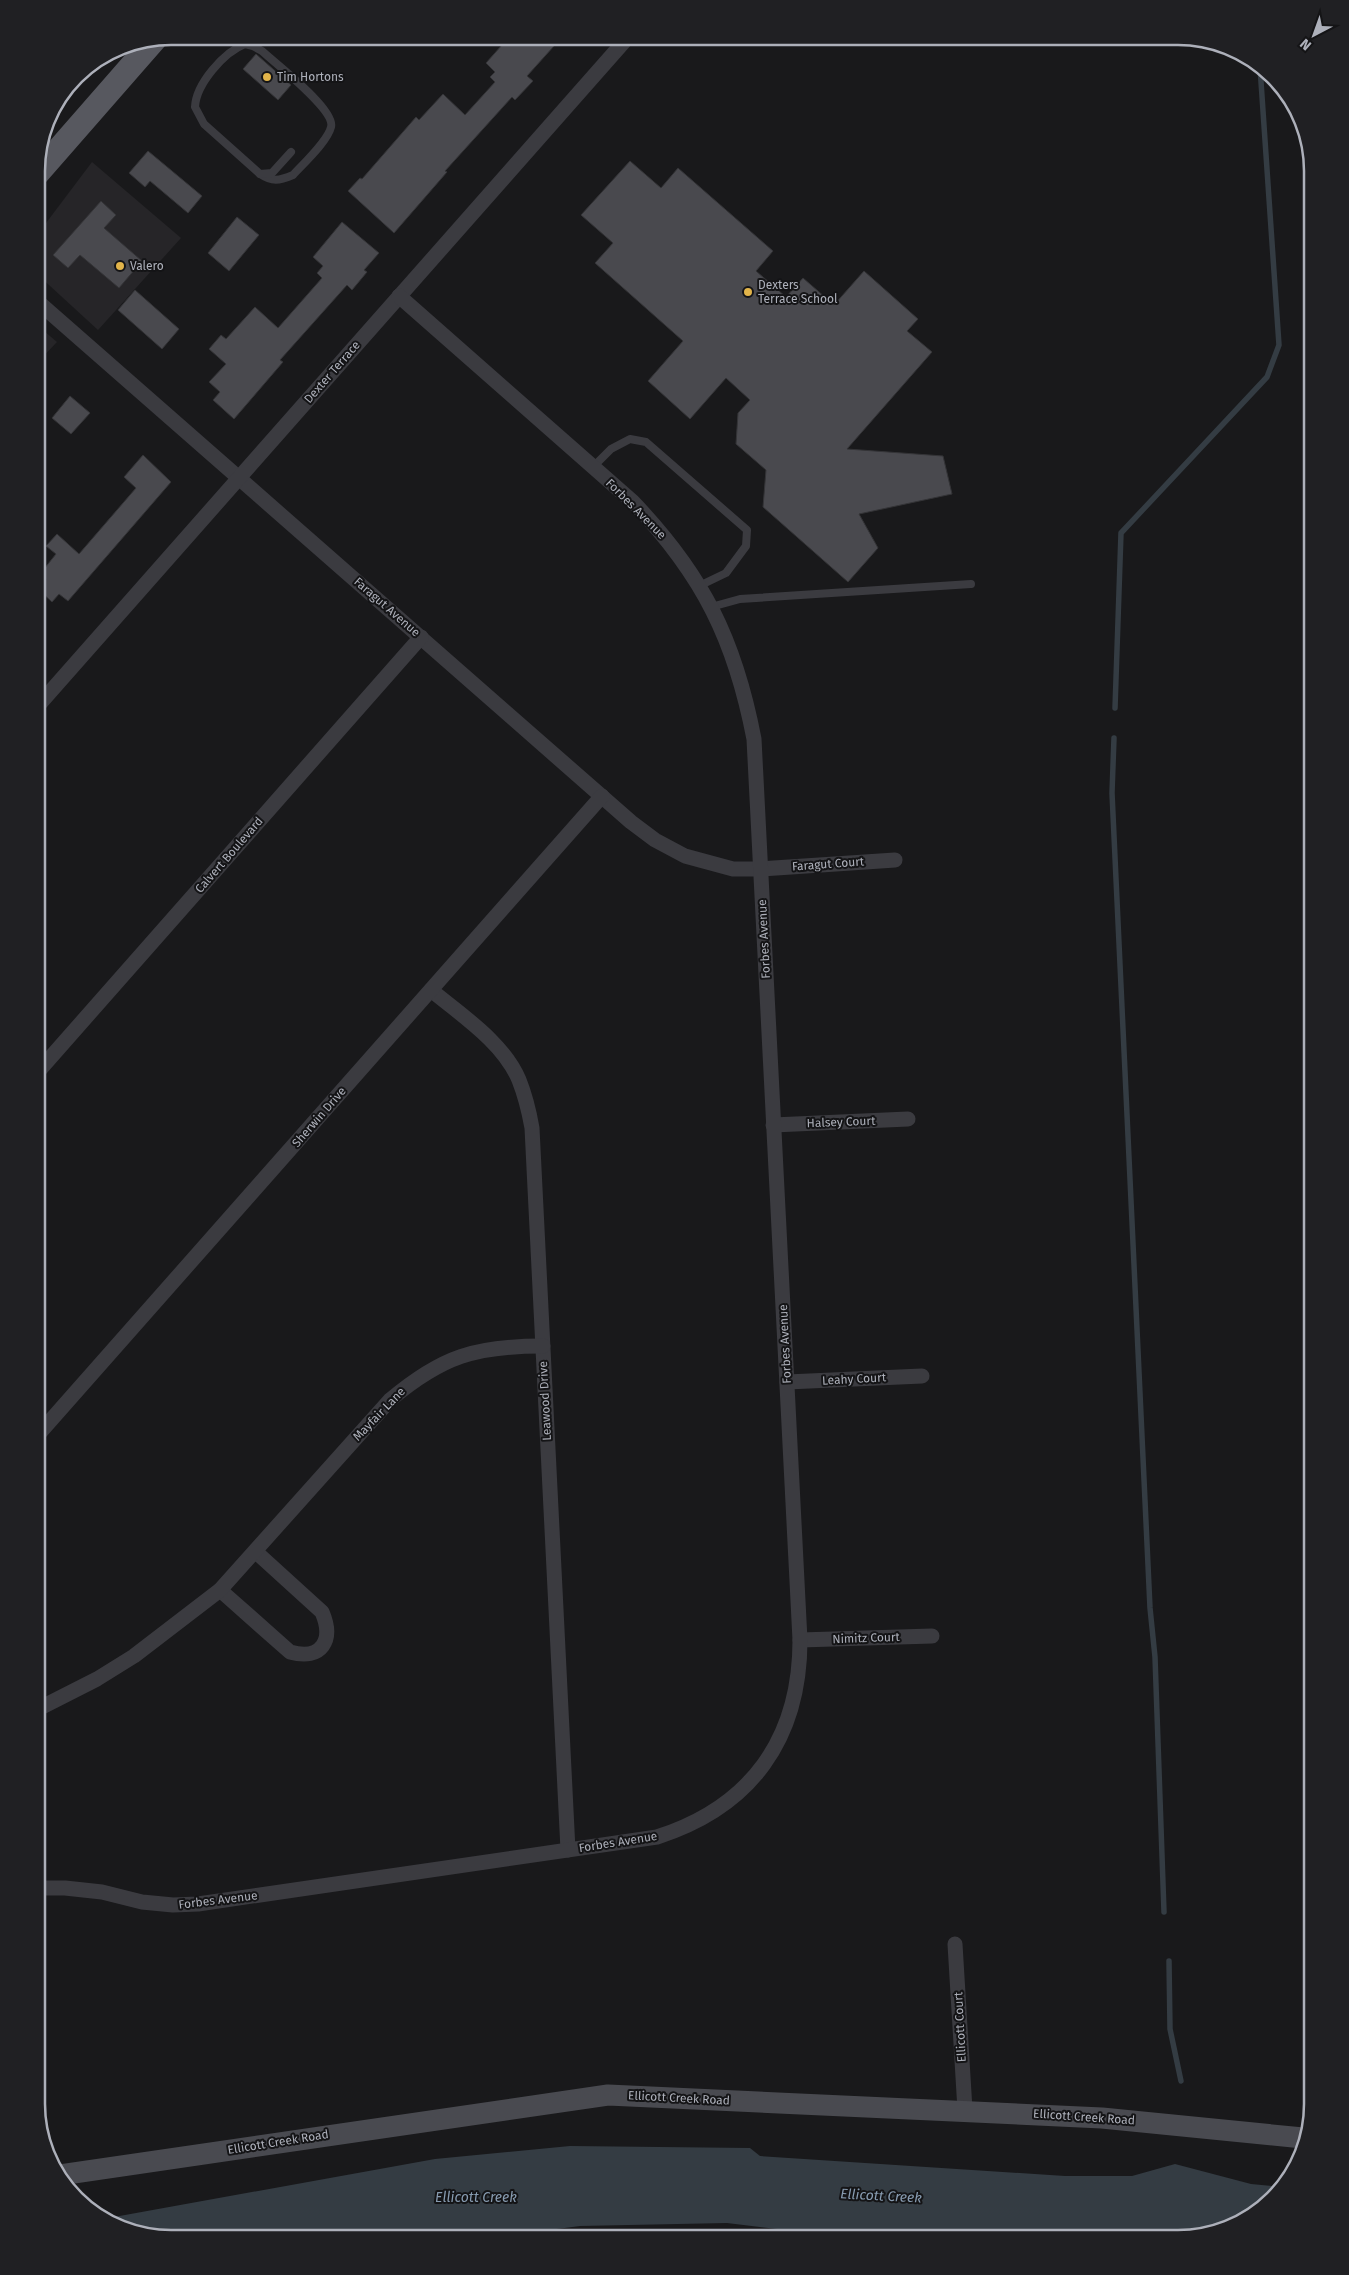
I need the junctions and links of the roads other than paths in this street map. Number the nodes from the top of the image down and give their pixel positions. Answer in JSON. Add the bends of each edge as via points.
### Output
{"nodes":[{"id":1,"x":242,"y":45,"type":"edge"},
{"id":2,"x":249,"y":45,"type":"edge"},
{"id":3,"x":621,"y":45,"type":"edge"},
{"id":4,"x":148,"y":47,"type":"edge"},
{"id":5,"x":291,"y":152,"type":"dead end"},
{"id":6,"x":45,"y":164,"type":"edge"},
{"id":7,"x":260,"y":174,"type":"junction"},
{"id":8,"x":399,"y":296,"type":"junction"},
{"id":9,"x":45,"y":308,"type":"edge"},
{"id":10,"x":593,"y":467,"type":"junction"},
{"id":11,"x":239,"y":478,"type":"junction"},
{"id":12,"x":971,"y":584,"type":"dead end"},
{"id":13,"x":699,"y":586,"type":"junction"},
{"id":14,"x":711,"y":607,"type":"junction"},
{"id":15,"x":421,"y":637,"type":"junction"},
{"id":16,"x":45,"y":698,"type":"edge"},
{"id":17,"x":602,"y":796,"type":"junction"},
{"id":18,"x":895,"y":860,"type":"dead end"},
{"id":19,"x":760,"y":869,"type":"junction"},
{"id":20,"x":431,"y":990,"type":"junction"},
{"id":21,"x":45,"y":1064,"type":"edge"},
{"id":22,"x":908,"y":1119,"type":"dead end"},
{"id":23,"x":774,"y":1125,"type":"junction"},
{"id":24,"x":543,"y":1346,"type":"junction"},
{"id":25,"x":922,"y":1376,"type":"dead end"},
{"id":26,"x":787,"y":1382,"type":"junction"},
{"id":27,"x":45,"y":1427,"type":"edge"},
{"id":28,"x":256,"y":1552,"type":"junction"},
{"id":29,"x":220,"y":1590,"type":"junction"},
{"id":30,"x":932,"y":1636,"type":"dead end"},
{"id":31,"x":800,"y":1640,"type":"junction"},
{"id":32,"x":45,"y":1705,"type":"edge"},
{"id":33,"x":568,"y":1850,"type":"junction"},
{"id":34,"x":45,"y":1888,"type":"edge"},
{"id":35,"x":955,"y":1944,"type":"dead end"},
{"id":36,"x":965,"y":2110,"type":"junction"},
{"id":37,"x":1300,"y":2138,"type":"edge"},
{"id":38,"x":66,"y":2174,"type":"edge"}],
"edges":[{"from":1,"to":7,"type":"lane","via":[[234,48],[199,87],[195,107],[204,124]]},
{"from":2,"to":7,"type":"lane","via":[[262,52],[320,104],[332,126],[293,175],[277,181]]},
{"from":3,"to":8,"type":"street","name":"Dexter Terrace"},
{"from":4,"to":6,"type":"main road"},
{"from":5,"to":7,"type":"lane","via":[[272,173]]},
{"from":8,"to":10,"type":"street","name":"Forbes Avenue"},
{"from":8,"to":11,"type":"street","name":"Dexter Terrace"},
{"from":9,"to":11,"type":"street","name":"Faragut Avenue"},
{"from":10,"to":13,"type":"street","name":"Forbes Avenue","via":[[658,528]]},
{"from":10,"to":13,"type":"lane","via":[[611,449],[630,439],[646,442],[747,530],[746,546],[726,573]]},
{"from":11,"to":15,"type":"street","name":"Faragut Avenue"},
{"from":11,"to":16,"type":"street","name":"Dexter Terrace"},
{"from":12,"to":14,"type":"lane","via":[[740,599]]},
{"from":13,"to":14,"type":"street","name":"Forbes Avenue"},
{"from":14,"to":19,"type":"street","name":"Forbes Avenue","via":[[739,672],[754,739]]},
{"from":15,"to":17,"type":"street","name":"Faragut Avenue"},
{"from":15,"to":21,"type":"street","name":"Calvert Boulevard"},
{"from":17,"to":19,"type":"street","name":"Faragut Avenue","via":[[655,840],[685,856],[733,869]]},
{"from":17,"to":20,"type":"street","name":"Sherwin Drive"},
{"from":18,"to":19,"type":"street","name":"Faragut Court"},
{"from":19,"to":23,"type":"street","name":"Forbes Avenue"},
{"from":20,"to":24,"type":"street","name":"Leawood Drive","via":[[488,1038],[506,1059],[527,1102],[532,1128]]},
{"from":20,"to":27,"type":"street","name":"Sherwin Drive"},
{"from":22,"to":23,"type":"street","name":"Halsey Court"},
{"from":23,"to":26,"type":"street","name":"Forbes Avenue"},
{"from":24,"to":28,"type":"street","name":"Mayfair Lane","via":[[513,1346],[476,1352],[440,1363],[414,1380],[390,1400]]},
{"from":24,"to":33,"type":"street","name":"Leawood Drive"},
{"from":25,"to":26,"type":"street","name":"Leahy Court"},
{"from":26,"to":31,"type":"street","name":"Forbes Avenue"},
{"from":28,"to":29,"type":"street","name":"Mayfair Lane"},
{"from":28,"to":29,"type":"street","via":[[322,1612],[328,1636],[323,1646],[313,1653],[300,1655],[290,1652]]},
{"from":29,"to":32,"type":"street","name":"Mayfair Lane","via":[[134,1656]]},
{"from":30,"to":31,"type":"street","name":"Nimitz Court"},
{"from":31,"to":33,"type":"street","name":"Forbes Avenue","via":[[797,1688],[790,1715],[778,1745],[746,1786],[720,1808],[682,1829],[657,1837]]},
{"from":33,"to":34,"type":"street","name":"Forbes Avenue","via":[[198,1904],[142,1902],[102,1892]]},
{"from":35,"to":36,"type":"street","name":"Ellicott Court"},
{"from":36,"to":37,"type":"street","name":"Ellicott Creek Road","via":[[1102,2118]]},
{"from":36,"to":38,"type":"street","name":"Ellicott Creek Road","via":[[608,2095]]}]}
